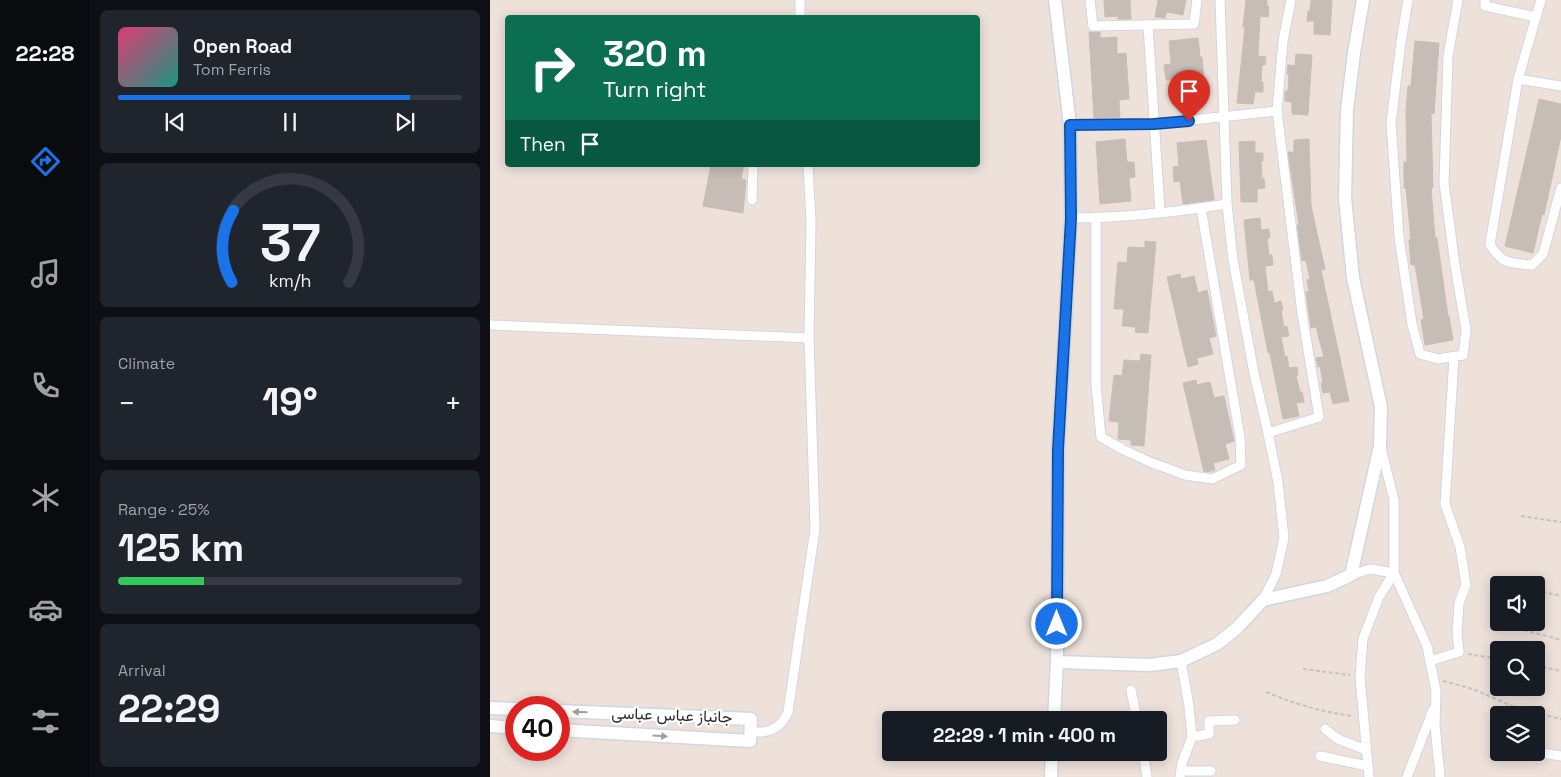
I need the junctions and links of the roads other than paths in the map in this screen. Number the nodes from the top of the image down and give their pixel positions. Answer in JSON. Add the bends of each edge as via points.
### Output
{"nodes":[{"id":1,"x":800,"y":0,"type":"edge"},
{"id":2,"x":1055,"y":0,"type":"edge"},
{"id":3,"x":1090,"y":0,"type":"edge"},
{"id":4,"x":1198,"y":0,"type":"edge"},
{"id":5,"x":1220,"y":0,"type":"edge"},
{"id":6,"x":1290,"y":0,"type":"edge"},
{"id":7,"x":1363,"y":0,"type":"edge"},
{"id":8,"x":1408,"y":0,"type":"edge"},
{"id":9,"x":1458,"y":0,"type":"edge"},
{"id":10,"x":1485,"y":0,"type":"edge"},
{"id":11,"x":1541,"y":0,"type":"edge"},
{"id":12,"x":800,"y":15,"type":"edge"},
{"id":13,"x":1536,"y":17,"type":"junction"},
{"id":14,"x":1148,"y":25,"type":"junction"},
{"id":15,"x":1518,"y":79,"type":"junction"},
{"id":16,"x":1561,"y":86,"type":"edge"},
{"id":17,"x":1277,"y":111,"type":"junction"},
{"id":18,"x":1224,"y":118,"type":"junction"},
{"id":19,"x":1154,"y":124,"type":"junction"},
{"id":20,"x":1070,"y":125,"type":"junction"},
{"id":21,"x":753,"y":167,"type":"edge"},
{"id":22,"x":808,"y":167,"type":"edge"},
{"id":23,"x":1561,"y":188,"type":"edge"},
{"id":24,"x":752,"y":200,"type":"dead end"},
{"id":25,"x":1226,"y":204,"type":"junction"},
{"id":26,"x":1201,"y":208,"type":"junction"},
{"id":27,"x":1160,"y":212,"type":"junction"},
{"id":28,"x":1071,"y":218,"type":"junction"},
{"id":29,"x":1096,"y":218,"type":"junction"},
{"id":30,"x":490,"y":325,"type":"edge"},
{"id":31,"x":809,"y":338,"type":"junction"},
{"id":32,"x":1454,"y":357,"type":"junction"},
{"id":33,"x":1268,"y":433,"type":"junction"},
{"id":34,"x":1380,"y":446,"type":"junction"},
{"id":35,"x":1394,"y":573,"type":"junction"},
{"id":36,"x":1351,"y":576,"type":"junction"},
{"id":37,"x":1263,"y":600,"type":"junction"},
{"id":38,"x":1430,"y":661,"type":"junction"},
{"id":39,"x":1057,"y":662,"type":"junction"},
{"id":40,"x":1181,"y":662,"type":"junction"},
{"id":41,"x":1131,"y":690,"type":"dead end"},
{"id":42,"x":1436,"y":703,"type":"junction"},
{"id":43,"x":490,"y":708,"type":"edge"},
{"id":44,"x":505,"y":709,"type":"edge"},
{"id":45,"x":570,"y":711,"type":"edge"},
{"id":46,"x":1054,"y":711,"type":"edge"},
{"id":47,"x":1135,"y":711,"type":"edge"},
{"id":48,"x":627,"y":714,"type":"junction"},
{"id":49,"x":1236,"y":720,"type":"dead end"},
{"id":50,"x":490,"y":726,"type":"edge"},
{"id":51,"x":505,"y":727,"type":"edge"},
{"id":52,"x":1325,"y":730,"type":"dead end"},
{"id":53,"x":570,"y":731,"type":"edge"},
{"id":54,"x":750,"y":731,"type":"junction"},
{"id":55,"x":626,"y":734,"type":"junction"},
{"id":56,"x":1192,"y":736,"type":"junction"},
{"id":57,"x":1366,"y":750,"type":"junction"},
{"id":58,"x":1545,"y":753,"type":"edge"},
{"id":59,"x":1320,"y":756,"type":"dead end"},
{"id":60,"x":1561,"y":756,"type":"edge"},
{"id":61,"x":1051,"y":761,"type":"edge"},
{"id":62,"x":1144,"y":761,"type":"edge"},
{"id":63,"x":1368,"y":766,"type":"junction"},
{"id":64,"x":1212,"y":771,"type":"dead end"},
{"id":65,"x":1181,"y":774,"type":"edge"},
{"id":66,"x":1050,"y":777,"type":"edge"},
{"id":67,"x":1147,"y":777,"type":"edge"},
{"id":68,"x":1369,"y":777,"type":"edge"},
{"id":69,"x":1407,"y":777,"type":"edge"},
{"id":70,"x":1440,"y":777,"type":"edge"}],
"edges":[{"from":1,"to":12,"type":"street"},
{"from":2,"to":20,"type":"street"},
{"from":3,"to":14,"type":"street","via":[[1093,26]]},
{"from":4,"to":14,"type":"street","via":[[1194,24]]},
{"from":5,"to":18,"type":"street"},
{"from":6,"to":17,"type":"street"},
{"from":7,"to":34,"type":"street","via":[[1347,110],[1345,198],[1353,278],[1380,407]]},
{"from":8,"to":32,"type":"street","via":[[1391,123],[1399,238],[1412,324],[1420,354],[1438,359]]},
{"from":9,"to":32,"type":"street","via":[[1448,56],[1444,183],[1466,330],[1463,355]]},
{"from":10,"to":13,"type":"street","via":[[1485,6]]},
{"from":11,"to":13,"type":"street"},
{"from":13,"to":15,"type":"street"},
{"from":14,"to":19,"type":"street"},
{"from":15,"to":16,"type":"street"},
{"from":15,"to":23,"type":"street","via":[[1490,244],[1497,257],[1514,264],[1532,265],[1542,254]]},
{"from":17,"to":18,"type":"street"},
{"from":17,"to":33,"type":"street","via":[[1302,313],[1319,417]]},
{"from":18,"to":19,"type":"street"},
{"from":18,"to":25,"type":"street"},
{"from":19,"to":20,"type":"street"},
{"from":19,"to":27,"type":"street"},
{"from":20,"to":28,"type":"street"},
{"from":21,"to":24,"type":"street"},
{"from":22,"to":31,"type":"street","via":[[811,221]]},
{"from":25,"to":26,"type":"street"},
{"from":25,"to":33,"type":"street","via":[[1233,260]]},
{"from":26,"to":27,"type":"street"},
{"from":26,"to":29,"type":"street","via":[[1240,437],[1240,465],[1212,479],[1186,475],[1150,462],[1101,436],[1096,386]]},
{"from":27,"to":29,"type":"street"},
{"from":28,"to":29,"type":"street"},
{"from":28,"to":39,"type":"street","via":[[1058,450]]},
{"from":30,"to":31,"type":"street"},
{"from":31,"to":54,"type":"street","via":[[815,529],[792,690],[784,721],[776,728],[760,733]]},
{"from":32,"to":38,"type":"street","via":[[1445,504],[1460,547],[1466,585],[1459,603],[1459,652]]},
{"from":33,"to":37,"type":"street","via":[[1278,482],[1284,538],[1276,574]]},
{"from":34,"to":35,"type":"street","via":[[1394,500]]},
{"from":34,"to":36,"type":"street"},
{"from":35,"to":36,"type":"street","via":[[1370,569]]},
{"from":35,"to":38,"type":"street","via":[[1427,646]]},
{"from":35,"to":57,"type":"street","via":[[1379,597],[1363,639],[1360,677]]},
{"from":36,"to":37,"type":"street","via":[[1327,586]]},
{"from":37,"to":40,"type":"street","via":[[1217,644]]},
{"from":38,"to":42,"type":"street"},
{"from":39,"to":40,"type":"street","via":[[1149,665]]},
{"from":39,"to":46,"type":"street"},
{"from":40,"to":56,"type":"street"},
{"from":41,"to":47,"type":"street"},
{"from":42,"to":69,"type":"street"},
{"from":42,"to":70,"type":"street"},
{"from":43,"to":44,"type":"street"},
{"from":48,"to":45,"type":"street","name":"جانباز عباس عباسی","one_way":true},
{"from":48,"to":54,"type":"street","name":"جانباز عباس عباسی","via":[[751,719]]},
{"from":48,"to":55,"type":"street"},
{"from":49,"to":56,"type":"street","via":[[1209,721],[1209,734]]},
{"from":50,"to":51,"type":"street"},
{"from":52,"to":57,"type":"street"},
{"from":53,"to":55,"type":"street","name":"جانباز عباس عباسی"},
{"from":55,"to":54,"type":"street","name":"جانباز عباس عباسی","one_way":true,"via":[[750,741]]},
{"from":56,"to":65,"type":"street"},
{"from":57,"to":63,"type":"street"},
{"from":58,"to":60,"type":"street"},
{"from":59,"to":63,"type":"street"},
{"from":61,"to":66,"type":"street"},
{"from":62,"to":67,"type":"street"},
{"from":63,"to":68,"type":"street"},
{"from":64,"to":65,"type":"street"}]}
